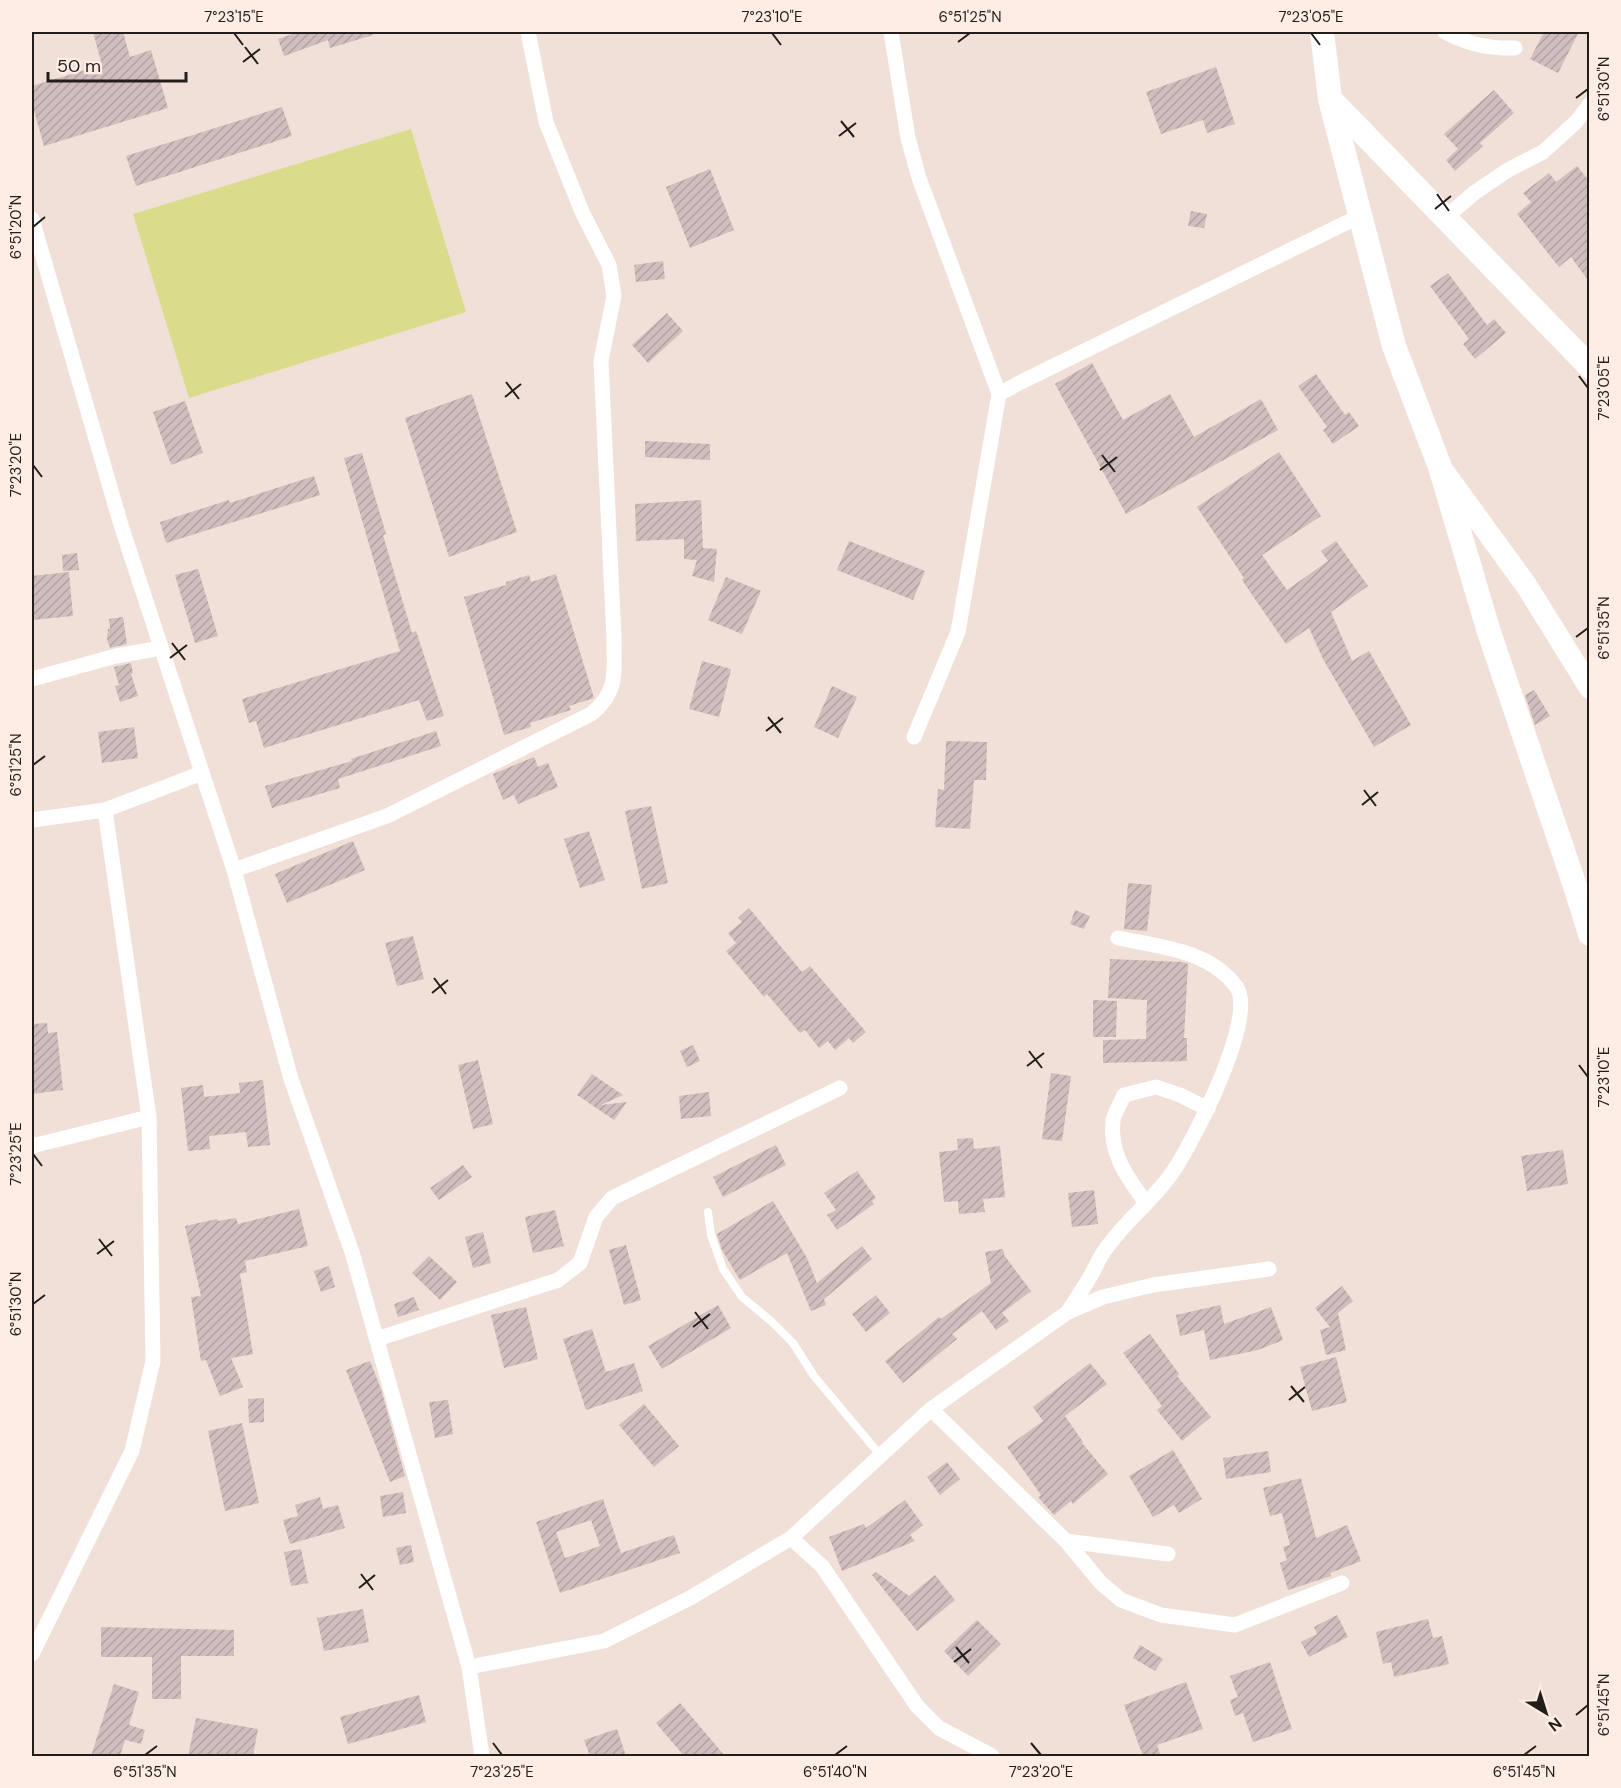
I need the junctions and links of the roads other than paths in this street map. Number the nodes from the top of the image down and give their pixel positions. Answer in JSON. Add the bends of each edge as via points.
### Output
{"nodes":[{"id":1,"x":528,"y":32,"type":"edge"},
{"id":2,"x":891,"y":32,"type":"edge"},
{"id":3,"x":1322,"y":32,"type":"edge"},
{"id":4,"x":1445,"y":32,"type":"edge"},
{"id":5,"x":1515,"y":48,"type":"dead end"},
{"id":6,"x":1330,"y":99,"type":"junction"},
{"id":7,"x":1590,"y":104,"type":"edge"},
{"id":8,"x":1360,"y":216,"type":"junction"},
{"id":9,"x":1445,"y":218,"type":"junction"},
{"id":10,"x":32,"y":219,"type":"edge"},
{"id":11,"x":35,"y":251,"type":"edge"},
{"id":12,"x":1590,"y":367,"type":"edge"},
{"id":13,"x":999,"y":394,"type":"junction"},
{"id":14,"x":1440,"y":467,"type":"junction"},
{"id":15,"x":161,"y":648,"type":"junction"},
{"id":16,"x":32,"y":679,"type":"edge"},
{"id":17,"x":1590,"y":688,"type":"edge"},
{"id":18,"x":914,"y":737,"type":"dead end"},
{"id":19,"x":202,"y":773,"type":"junction"},
{"id":20,"x":105,"y":810,"type":"junction"},
{"id":21,"x":32,"y":820,"type":"edge"},
{"id":22,"x":234,"y":870,"type":"junction"},
{"id":23,"x":1590,"y":934,"type":"edge"},
{"id":24,"x":1118,"y":938,"type":"dead end"},
{"id":25,"x":840,"y":1088,"type":"dead end"},
{"id":26,"x":1208,"y":1109,"type":"junction"},
{"id":27,"x":149,"y":1117,"type":"junction"},
{"id":28,"x":32,"y":1146,"type":"edge"},
{"id":29,"x":1146,"y":1203,"type":"junction"},
{"id":30,"x":708,"y":1212,"type":"dead end"},
{"id":31,"x":1269,"y":1269,"type":"dead end"},
{"id":32,"x":1068,"y":1312,"type":"junction"},
{"id":33,"x":377,"y":1339,"type":"junction"},
{"id":34,"x":932,"y":1409,"type":"junction"},
{"id":35,"x":881,"y":1456,"type":"junction"},
{"id":36,"x":792,"y":1538,"type":"junction"},
{"id":37,"x":1066,"y":1541,"type":"junction"},
{"id":38,"x":1168,"y":1554,"type":"dead end"},
{"id":39,"x":1342,"y":1583,"type":"dead end"},
{"id":40,"x":32,"y":1654,"type":"edge"},
{"id":41,"x":469,"y":1667,"type":"junction"},
{"id":42,"x":482,"y":1756,"type":"edge"},
{"id":43,"x":992,"y":1756,"type":"edge"}],
"edges":[{"from":1,"to":22,"type":"street","via":[[546,122],[583,214],[609,265],[614,296],[601,361],[614,639],[611,690],[591,714],[387,816]]},
{"from":2,"to":13,"type":"street","via":[[908,138],[919,178]]},
{"from":3,"to":6,"type":"main road"},
{"from":4,"to":5,"type":"street","via":[[1461,41],[1495,49]]},
{"from":6,"to":8,"type":"main road"},
{"from":6,"to":9,"type":"main road"},
{"from":7,"to":9,"type":"street","via":[[1543,152],[1508,170]]},
{"from":8,"to":13,"type":"street"},
{"from":8,"to":14,"type":"main road","via":[[1394,346]]},
{"from":9,"to":12,"type":"main road"},
{"from":10,"to":11,"type":"street"},
{"from":11,"to":15,"type":"street"},
{"from":13,"to":18,"type":"street","via":[[958,632]]},
{"from":14,"to":17,"type":"main road","via":[[1526,585]]},
{"from":14,"to":23,"type":"main road"},
{"from":15,"to":16,"type":"street"},
{"from":15,"to":19,"type":"street"},
{"from":19,"to":20,"type":"street"},
{"from":19,"to":22,"type":"street"},
{"from":20,"to":21,"type":"street"},
{"from":20,"to":27,"type":"street"},
{"from":22,"to":33,"type":"street","via":[[291,1079],[352,1252]]},
{"from":24,"to":26,"type":"street","via":[[1197,956],[1225,974],[1238,990],[1241,1013]]},
{"from":25,"to":33,"type":"street","via":[[612,1198],[596,1216],[580,1263],[558,1280]]},
{"from":26,"to":29,"type":"street","via":[[1171,1175]]},
{"from":26,"to":29,"type":"street","via":[[1156,1087],[1124,1095],[1113,1120],[1114,1153]]},
{"from":27,"to":28,"type":"street"},
{"from":27,"to":40,"type":"street","via":[[153,1361],[132,1451]]},
{"from":29,"to":32,"type":"street","via":[[1103,1252]]},
{"from":30,"to":35,"type":"lane","via":[[723,1269],[742,1297],[793,1343],[814,1376]]},
{"from":31,"to":32,"type":"street","via":[[1153,1284],[1103,1297]]},
{"from":32,"to":34,"type":"street"},
{"from":33,"to":41,"type":"street"},
{"from":34,"to":35,"type":"street"},
{"from":34,"to":37,"type":"street"},
{"from":35,"to":36,"type":"street"},
{"from":36,"to":41,"type":"street","via":[[690,1598],[604,1641]]},
{"from":36,"to":43,"type":"street","via":[[822,1566],[917,1706],[939,1728]]},
{"from":37,"to":38,"type":"street"},
{"from":37,"to":39,"type":"street","via":[[1101,1583],[1121,1600],[1161,1615],[1235,1625]]},
{"from":41,"to":42,"type":"street"}]}
